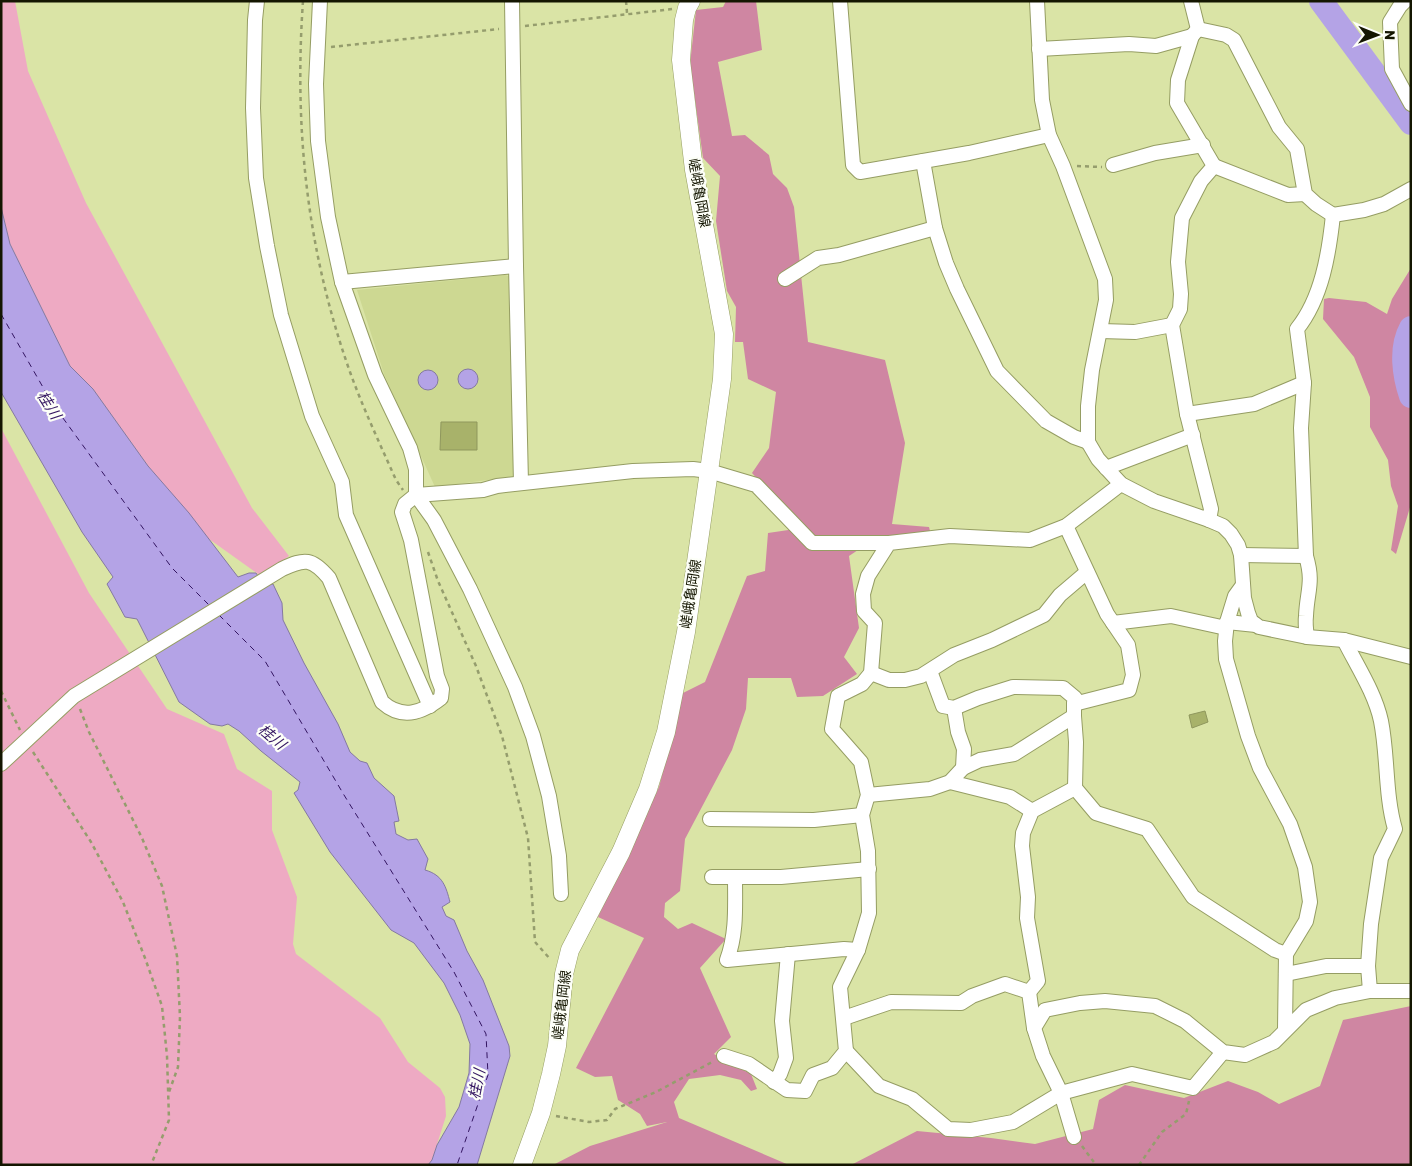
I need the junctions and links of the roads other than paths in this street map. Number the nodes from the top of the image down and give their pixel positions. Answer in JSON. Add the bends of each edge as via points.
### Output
{"nodes":[{"id":1,"x":257,"y":1,"type":"edge"},
{"id":2,"x":320,"y":1,"type":"edge"},
{"id":3,"x":512,"y":1,"type":"edge"},
{"id":4,"x":691,"y":1,"type":"edge"},
{"id":5,"x":840,"y":1,"type":"edge"},
{"id":6,"x":1037,"y":1,"type":"edge"},
{"id":7,"x":1191,"y":1,"type":"edge"},
{"id":8,"x":1405,"y":1,"type":"edge"},
{"id":9,"x":1196,"y":33,"type":"junction"},
{"id":10,"x":1039,"y":49,"type":"junction"},
{"id":11,"x":1411,"y":104,"type":"edge"},
{"id":12,"x":1049,"y":135,"type":"junction"},
{"id":13,"x":1203,"y":145,"type":"junction"},
{"id":14,"x":923,"y":161,"type":"junction"},
{"id":15,"x":1113,"y":165,"type":"road end"},
{"id":16,"x":1214,"y":166,"type":"junction"},
{"id":17,"x":1411,"y":190,"type":"edge"},
{"id":18,"x":1305,"y":194,"type":"junction"},
{"id":19,"x":1333,"y":215,"type":"junction"},
{"id":20,"x":935,"y":228,"type":"junction"},
{"id":21,"x":516,"y":266,"type":"junction"},
{"id":22,"x":785,"y":279,"type":"dead end"},
{"id":23,"x":342,"y":282,"type":"junction"},
{"id":24,"x":1172,"y":325,"type":"junction"},
{"id":25,"x":1101,"y":331,"type":"junction"},
{"id":26,"x":1304,"y":383,"type":"junction"},
{"id":27,"x":1187,"y":414,"type":"junction"},
{"id":28,"x":1193,"y":435,"type":"junction"},
{"id":29,"x":1088,"y":442,"type":"junction"},
{"id":30,"x":1106,"y":468,"type":"junction"},
{"id":31,"x":709,"y":471,"type":"junction"},
{"id":32,"x":522,"y":483,"type":"junction"},
{"id":33,"x":1121,"y":484,"type":"junction"},
{"id":34,"x":416,"y":495,"type":"junction"},
{"id":35,"x":1209,"y":520,"type":"junction"},
{"id":36,"x":1066,"y":526,"type":"junction"},
{"id":37,"x":888,"y":543,"type":"junction"},
{"id":38,"x":1241,"y":555,"type":"junction"},
{"id":39,"x":1306,"y":556,"type":"junction"},
{"id":40,"x":1087,"y":572,"type":"junction"},
{"id":41,"x":1243,"y":585,"type":"junction"},
{"id":42,"x":1113,"y":623,"type":"junction"},
{"id":43,"x":1226,"y":625,"type":"junction"},
{"id":44,"x":1256,"y":625,"type":"junction"},
{"id":45,"x":1307,"y":637,"type":"junction"},
{"id":46,"x":1344,"y":640,"type":"junction"},
{"id":47,"x":1411,"y":657,"type":"edge"},
{"id":48,"x":930,"y":671,"type":"junction"},
{"id":49,"x":871,"y":673,"type":"junction"},
{"id":50,"x":430,"y":706,"type":"junction"},
{"id":51,"x":954,"y":708,"type":"junction"},
{"id":52,"x":1074,"y":710,"type":"junction"},
{"id":53,"x":1,"y":764,"type":"edge"},
{"id":54,"x":963,"y":768,"type":"junction"},
{"id":55,"x":950,"y":782,"type":"junction"},
{"id":56,"x":1075,"y":788,"type":"junction"},
{"id":57,"x":868,"y":795,"type":"junction"},
{"id":58,"x":1032,"y":811,"type":"junction"},
{"id":59,"x":862,"y":815,"type":"junction"},
{"id":60,"x":710,"y":819,"type":"dead end"},
{"id":61,"x":868,"y":869,"type":"junction"},
{"id":62,"x":712,"y":877,"type":"dead end"},
{"id":63,"x":736,"y":877,"type":"junction"},
{"id":64,"x":561,"y":894,"type":"dead end"},
{"id":65,"x":858,"y":950,"type":"junction"},
{"id":66,"x":788,"y":954,"type":"junction"},
{"id":67,"x":1286,"y":954,"type":"junction"},
{"id":68,"x":1368,"y":966,"type":"junction"},
{"id":69,"x":1286,"y":974,"type":"junction"},
{"id":70,"x":1370,"y":991,"type":"junction"},
{"id":71,"x":1411,"y":991,"type":"edge"},
{"id":72,"x":1029,"y":992,"type":"junction"},
{"id":73,"x":844,"y":1018,"type":"junction"},
{"id":74,"x":1034,"y":1028,"type":"junction"},
{"id":75,"x":1285,"y":1029,"type":"junction"},
{"id":76,"x":846,"y":1051,"type":"junction"},
{"id":77,"x":1224,"y":1052,"type":"junction"},
{"id":78,"x":724,"y":1056,"type":"road end"},
{"id":79,"x":774,"y":1082,"type":"junction"},
{"id":80,"x":1061,"y":1093,"type":"junction"},
{"id":81,"x":1074,"y":1137,"type":"road end"},
{"id":82,"x":522,"y":1165,"type":"edge"}],
"edges":[{"from":1,"to":50,"type":"street","via":[[253,108],[256,178],[281,315],[312,416],[342,482],[346,515]]},
{"from":2,"to":23,"type":"street","via":[[316,84],[318,141],[328,217]]},
{"from":3,"to":21,"type":"street"},
{"from":4,"to":31,"type":"main road","name":"嵯峨亀岡線","via":[[684,20],[681,60],[694,170],[724,334],[722,379]]},
{"from":5,"to":14,"type":"street","via":[[853,165],[860,172]]},
{"from":6,"to":10,"type":"street"},
{"from":7,"to":9,"type":"street"},
{"from":8,"to":11,"type":"street","via":[[1390,22],[1392,69]]},
{"from":9,"to":10,"type":"street","via":[[1156,46],[1129,44]]},
{"from":9,"to":13,"type":"street","via":[[1178,80],[1177,103]]},
{"from":9,"to":18,"type":"street","via":[[1226,35],[1234,40],[1279,127],[1298,150]]},
{"from":10,"to":12,"type":"street","via":[[1042,100]]},
{"from":12,"to":14,"type":"street"},
{"from":12,"to":25,"type":"street","via":[[1105,279],[1106,300]]},
{"from":13,"to":15,"type":"street","via":[[1155,153]]},
{"from":13,"to":16,"type":"street"},
{"from":14,"to":20,"type":"street"},
{"from":16,"to":18,"type":"street","via":[[1288,196]]},
{"from":16,"to":24,"type":"street","via":[[1201,181],[1182,218],[1178,262],[1180,309]]},
{"from":17,"to":19,"type":"street","via":[[1384,204]]},
{"from":18,"to":19,"type":"street"},
{"from":19,"to":26,"type":"street","via":[[1330,246],[1322,276],[1311,308],[1297,328]]},
{"from":20,"to":22,"type":"street","via":[[818,258]]},
{"from":20,"to":29,"type":"street","via":[[957,289],[997,371],[1046,420]]},
{"from":21,"to":23,"type":"street"},
{"from":21,"to":32,"type":"street"},
{"from":23,"to":34,"type":"street","via":[[375,375],[410,448],[416,469]]},
{"from":24,"to":25,"type":"street","via":[[1135,332]]},
{"from":24,"to":27,"type":"street"},
{"from":25,"to":29,"type":"street","via":[[1092,370]]},
{"from":26,"to":27,"type":"street","via":[[1254,404]]},
{"from":26,"to":39,"type":"street","via":[[1301,428]]},
{"from":27,"to":28,"type":"street"},
{"from":28,"to":30,"type":"street"},
{"from":28,"to":35,"type":"street","via":[[1211,509]]},
{"from":29,"to":30,"type":"street"},
{"from":30,"to":33,"type":"street"},
{"from":31,"to":32,"type":"street","via":[[633,471]]},
{"from":31,"to":37,"type":"street","via":[[756,485],[812,543]]},
{"from":31,"to":82,"type":"main road","name":"嵯峨亀岡線","via":[[686,632],[666,732],[648,788],[621,852],[570,950],[564,974],[557,1046],[541,1113]]},
{"from":32,"to":34,"type":"street","via":[[483,490]]},
{"from":33,"to":35,"type":"street","via":[[1154,501]]},
{"from":33,"to":36,"type":"street"},
{"from":34,"to":50,"type":"street","via":[[404,504],[402,512],[411,540],[442,688],[440,698]]},
{"from":34,"to":64,"type":"street","via":[[434,520],[470,589],[515,687],[533,736],[552,813]]},
{"from":35,"to":38,"type":"street","via":[[1231,534]]},
{"from":36,"to":37,"type":"street","via":[[1030,540],[950,536]]},
{"from":36,"to":40,"type":"street"},
{"from":37,"to":49,"type":"street","via":[[868,576],[863,594],[864,611],[875,623]]},
{"from":38,"to":39,"type":"street"},
{"from":38,"to":41,"type":"street"},
{"from":39,"to":45,"type":"street","via":[[1311,586],[1306,616]]},
{"from":40,"to":42,"type":"street"},
{"from":40,"to":48,"type":"street","via":[[1060,595],[1044,615],[954,655]]},
{"from":41,"to":43,"type":"street","via":[[1235,596]]},
{"from":41,"to":44,"type":"street","via":[[1248,613]]},
{"from":42,"to":43,"type":"street","via":[[1172,616]]},
{"from":42,"to":52,"type":"street","via":[[1128,644],[1133,675],[1129,690]]},
{"from":43,"to":44,"type":"street"},
{"from":43,"to":67,"type":"street","via":[[1226,659],[1248,736],[1260,768],[1290,824],[1305,867],[1310,902],[1306,921]]},
{"from":44,"to":45,"type":"street"},
{"from":45,"to":46,"type":"street"},
{"from":46,"to":47,"type":"street"},
{"from":46,"to":68,"type":"street","via":[[1372,696],[1380,720],[1394,829],[1382,858],[1370,924]]},
{"from":48,"to":49,"type":"street","via":[[905,680],[889,680]]},
{"from":48,"to":51,"type":"street","via":[[943,706]]},
{"from":49,"to":57,"type":"street","via":[[862,684],[838,696],[832,729],[861,762]]},
{"from":50,"to":53,"type":"street","via":[[413,713],[397,712],[382,702],[329,578],[320,567],[299,561],[74,696]]},
{"from":51,"to":52,"type":"street","via":[[1013,687],[1063,688],[1075,698]]},
{"from":51,"to":54,"type":"street","via":[[964,749]]},
{"from":52,"to":54,"type":"street","via":[[1014,754],[980,760]]},
{"from":52,"to":56,"type":"street"},
{"from":54,"to":55,"type":"street"},
{"from":55,"to":57,"type":"street","via":[[930,789]]},
{"from":55,"to":58,"type":"street","via":[[1010,797]]},
{"from":56,"to":58,"type":"street"},
{"from":56,"to":67,"type":"street","via":[[1096,813],[1147,828],[1193,897]]},
{"from":57,"to":59,"type":"street"},
{"from":58,"to":72,"type":"street","via":[[1023,833],[1022,846],[1027,918],[1038,981]]},
{"from":59,"to":60,"type":"street","via":[[814,820]]},
{"from":59,"to":61,"type":"street"},
{"from":61,"to":63,"type":"street","via":[[781,877]]},
{"from":61,"to":65,"type":"street","via":[[869,913]]},
{"from":62,"to":63,"type":"street"},
{"from":63,"to":66,"type":"street","via":[[733,944],[727,960]]},
{"from":65,"to":66,"type":"street"},
{"from":65,"to":73,"type":"street","via":[[840,987]]},
{"from":66,"to":79,"type":"street","via":[[782,1021],[786,1058]]},
{"from":67,"to":69,"type":"street"},
{"from":68,"to":69,"type":"street","via":[[1326,966]]},
{"from":68,"to":70,"type":"street"},
{"from":69,"to":75,"type":"street"},
{"from":70,"to":71,"type":"street"},
{"from":70,"to":75,"type":"street","via":[[1335,998],[1306,1010]]},
{"from":72,"to":73,"type":"street","via":[[1005,984],[960,1003],[891,1002]]},
{"from":72,"to":74,"type":"street"},
{"from":73,"to":76,"type":"street"},
{"from":74,"to":77,"type":"street","via":[[1045,1010],[1080,1003],[1105,1001],[1155,1006],[1185,1021]]},
{"from":74,"to":80,"type":"street"},
{"from":75,"to":77,"type":"street","via":[[1274,1042],[1245,1055]]},
{"from":76,"to":79,"type":"street","via":[[832,1068],[813,1075],[805,1091],[787,1090]]},
{"from":76,"to":80,"type":"street","via":[[879,1086],[912,1098],[948,1129],[971,1130],[1013,1122]]},
{"from":77,"to":80,"type":"street","via":[[1193,1088],[1132,1074]]},
{"from":78,"to":79,"type":"street","via":[[749,1064]]},
{"from":80,"to":81,"type":"street"}]}
